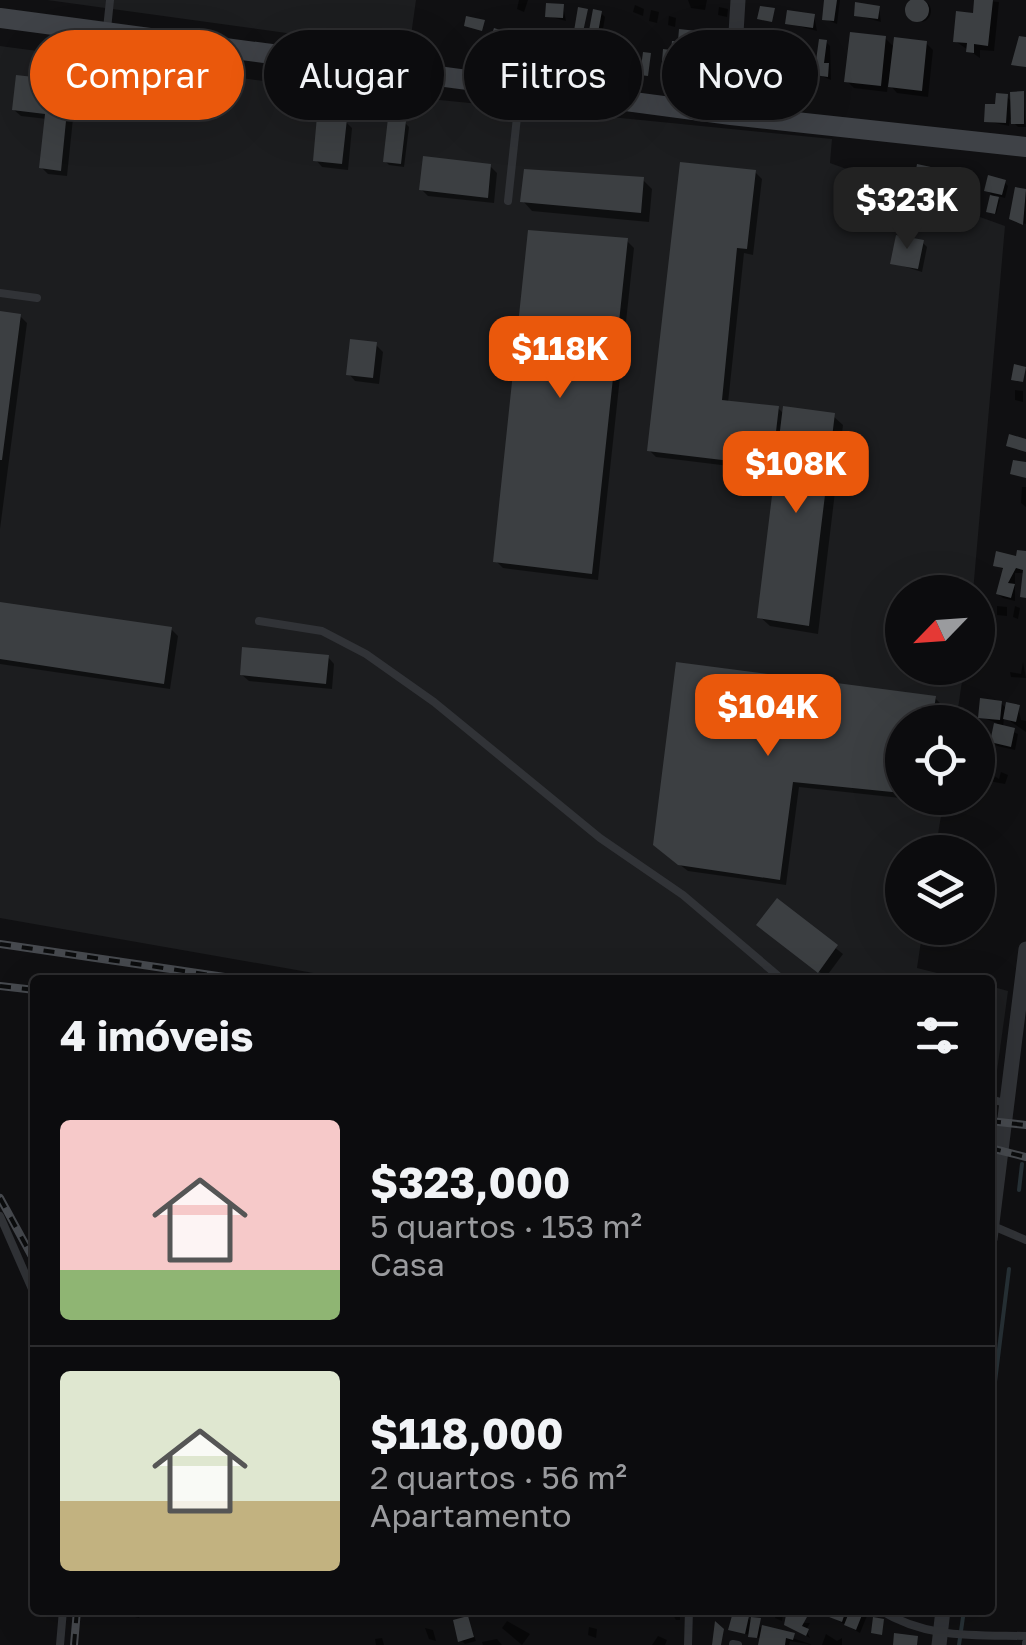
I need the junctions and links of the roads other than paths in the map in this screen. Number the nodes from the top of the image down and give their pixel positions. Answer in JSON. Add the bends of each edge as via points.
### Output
{"nodes":[{"id":1,"x":110,"y":0,"type":"edge"},
{"id":2,"x":738,"y":0,"type":"edge"},
{"id":3,"x":0,"y":18,"type":"edge"},
{"id":4,"x":86,"y":30,"type":"edge"},
{"id":5,"x":107,"y":30,"type":"edge"},
{"id":6,"x":736,"y":30,"type":"edge"},
{"id":7,"x":244,"y":50,"type":"edge"},
{"id":8,"x":464,"y":78,"type":"edge"},
{"id":9,"x":516,"y":120,"type":"edge"},
{"id":10,"x":768,"y":120,"type":"edge"},
{"id":11,"x":1026,"y":148,"type":"edge"},
{"id":12,"x":508,"y":200,"type":"dead end"},
{"id":13,"x":0,"y":293,"type":"edge"},
{"id":14,"x":37,"y":298,"type":"dead end"},
{"id":15,"x":259,"y":621,"type":"dead end"},
{"id":16,"x":1026,"y":949,"type":"edge"},
{"id":17,"x":777,"y":975,"type":"edge"},
{"id":18,"x":997,"y":1101,"type":"edge"},
{"id":19,"x":995,"y":1145,"type":"edge"},
{"id":20,"x":0,"y":1216,"type":"edge"},
{"id":21,"x":995,"y":1233,"type":"edge"},
{"id":22,"x":1026,"y":1240,"type":"edge"},
{"id":23,"x":30,"y":1285,"type":"edge"},
{"id":24,"x":63,"y":1615,"type":"edge"},
{"id":25,"x":689,"y":1615,"type":"edge"},
{"id":26,"x":889,"y":1615,"type":"edge"},
{"id":27,"x":942,"y":1638,"type":"edge"},
{"id":28,"x":1026,"y":1642,"type":"edge"},
{"id":29,"x":60,"y":1645,"type":"edge"},
{"id":30,"x":688,"y":1645,"type":"edge"}],
"edges":[{"from":1,"to":5,"type":"lane"},
{"from":2,"to":6,"type":"street"},
{"from":3,"to":4,"type":"main road"},
{"from":7,"to":8,"type":"main road"},
{"from":9,"to":12,"type":"lane"},
{"from":10,"to":11,"type":"main road"},
{"from":13,"to":14,"type":"lane"},
{"from":15,"to":17,"type":"lane","via":[[322,631],[366,654],[683,895]]},
{"from":16,"to":18,"type":"street"},
{"from":18,"to":19,"type":"street"},
{"from":20,"to":23,"type":"lane"},
{"from":21,"to":22,"type":"lane"},
{"from":24,"to":29,"type":"lane"},
{"from":25,"to":30,"type":"lane"},
{"from":26,"to":27,"type":"lane"},
{"from":27,"to":28,"type":"lane"}]}
